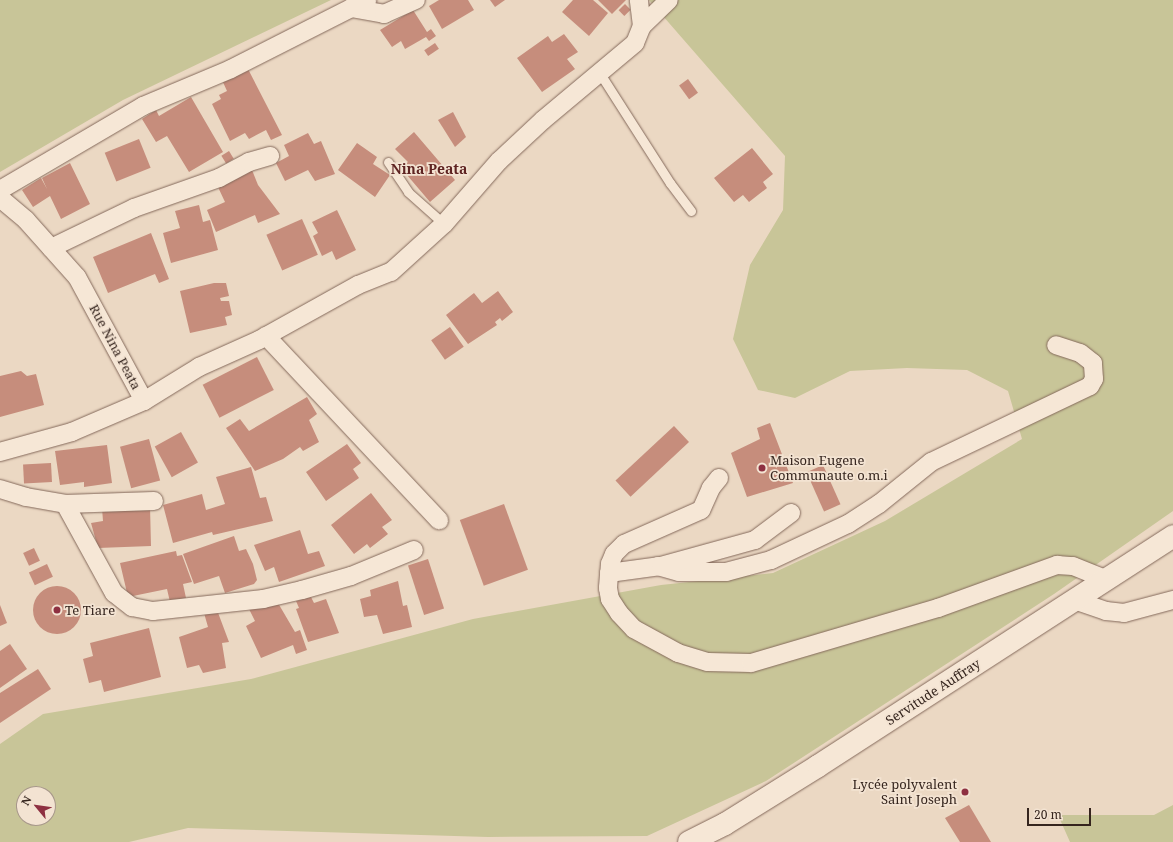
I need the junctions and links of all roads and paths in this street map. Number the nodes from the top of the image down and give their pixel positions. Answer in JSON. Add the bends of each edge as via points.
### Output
{"nodes":[{"id":1,"x":416,"y":0,"type":"edge"},
{"id":2,"x":639,"y":0,"type":"edge"},
{"id":3,"x":669,"y":0,"type":"edge"},
{"id":4,"x":359,"y":4,"type":"edge"},
{"id":5,"x":642,"y":26,"type":"junction"},
{"id":6,"x":600,"y":72,"type":"junction"},
{"id":7,"x":270,"y":156,"type":"dead end"},
{"id":8,"x":388,"y":162,"type":"dead end"},
{"id":9,"x":0,"y":190,"type":"edge"},
{"id":10,"x":0,"y":198,"type":"edge"},
{"id":11,"x":691,"y":211,"type":"dead end"},
{"id":12,"x":444,"y":224,"type":"junction"},
{"id":13,"x":51,"y":248,"type":"junction"},
{"id":14,"x":266,"y":336,"type":"junction"},
{"id":15,"x":1056,"y":345,"type":"dead end"},
{"id":16,"x":144,"y":401,"type":"junction"},
{"id":17,"x":0,"y":452,"type":"edge"},
{"id":18,"x":719,"y":478,"type":"dead end"},
{"id":19,"x":0,"y":489,"type":"edge"},
{"id":20,"x":154,"y":501,"type":"dead end"},
{"id":21,"x":64,"y":504,"type":"junction"},
{"id":22,"x":791,"y":513,"type":"dead end"},
{"id":23,"x":439,"y":520,"type":"dead end"},
{"id":24,"x":1173,"y":536,"type":"edge"},
{"id":25,"x":414,"y":550,"type":"dead end"},
{"id":26,"x":658,"y":566,"type":"junction"},
{"id":27,"x":608,"y":573,"type":"junction"},
{"id":28,"x":1105,"y":579,"type":"junction"},
{"id":29,"x":1074,"y":600,"type":"junction"},
{"id":30,"x":1173,"y":600,"type":"edge"},
{"id":31,"x":688,"y":842,"type":"edge"}],
"edges":[{"from":1,"to":4,"type":"street","via":[[384,14]]},
{"from":2,"to":5,"type":"street"},
{"from":3,"to":5,"type":"street"},
{"from":4,"to":9,"type":"street","via":[[232,69],[142,106]]},
{"from":5,"to":6,"type":"street","via":[[635,43]]},
{"from":6,"to":11,"type":"lane","via":[[670,183]]},
{"from":6,"to":12,"type":"street","via":[[499,161]]},
{"from":7,"to":13,"type":"street","via":[[249,162],[219,178],[134,208]]},
{"from":8,"to":12,"type":"lane","via":[[408,192]]},
{"from":10,"to":13,"type":"street","name":"Rue Nina Peata","via":[[26,220]]},
{"from":12,"to":14,"type":"street","via":[[391,272],[322,303]]},
{"from":13,"to":16,"type":"street","name":"Rue Nina Peata","via":[[77,277]]},
{"from":14,"to":16,"type":"street","via":[[199,367]]},
{"from":14,"to":23,"type":"street"},
{"from":15,"to":26,"type":"street","via":[[1080,353],[1093,363],[1094,379],[1090,386],[931,462],[879,504],[848,524],[772,560],[726,572],[679,572]]},
{"from":16,"to":17,"type":"street","name":"Rue Nina Peata","via":[[72,432]]},
{"from":18,"to":27,"type":"street","via":[[710,488],[701,510],[624,544],[614,554]]},
{"from":19,"to":21,"type":"street"},
{"from":20,"to":21,"type":"street"},
{"from":21,"to":25,"type":"street","via":[[114,593],[132,607],[153,611],[263,599],[302,590],[351,576]]},
{"from":22,"to":26,"type":"street","via":[[755,540]]},
{"from":24,"to":28,"type":"street","name":"Servitude Auffray"},
{"from":26,"to":27,"type":"street"},
{"from":27,"to":28,"type":"street","via":[[610,599],[634,629],[678,653],[708,662],[751,663],[938,608],[1057,565],[1073,566]]},
{"from":28,"to":29,"type":"street","name":"Servitude Auffray"},
{"from":29,"to":30,"type":"street","via":[[1106,611],[1124,613]]},
{"from":29,"to":31,"type":"street","name":"Servitude Auffray","via":[[818,766],[725,824]]}]}
